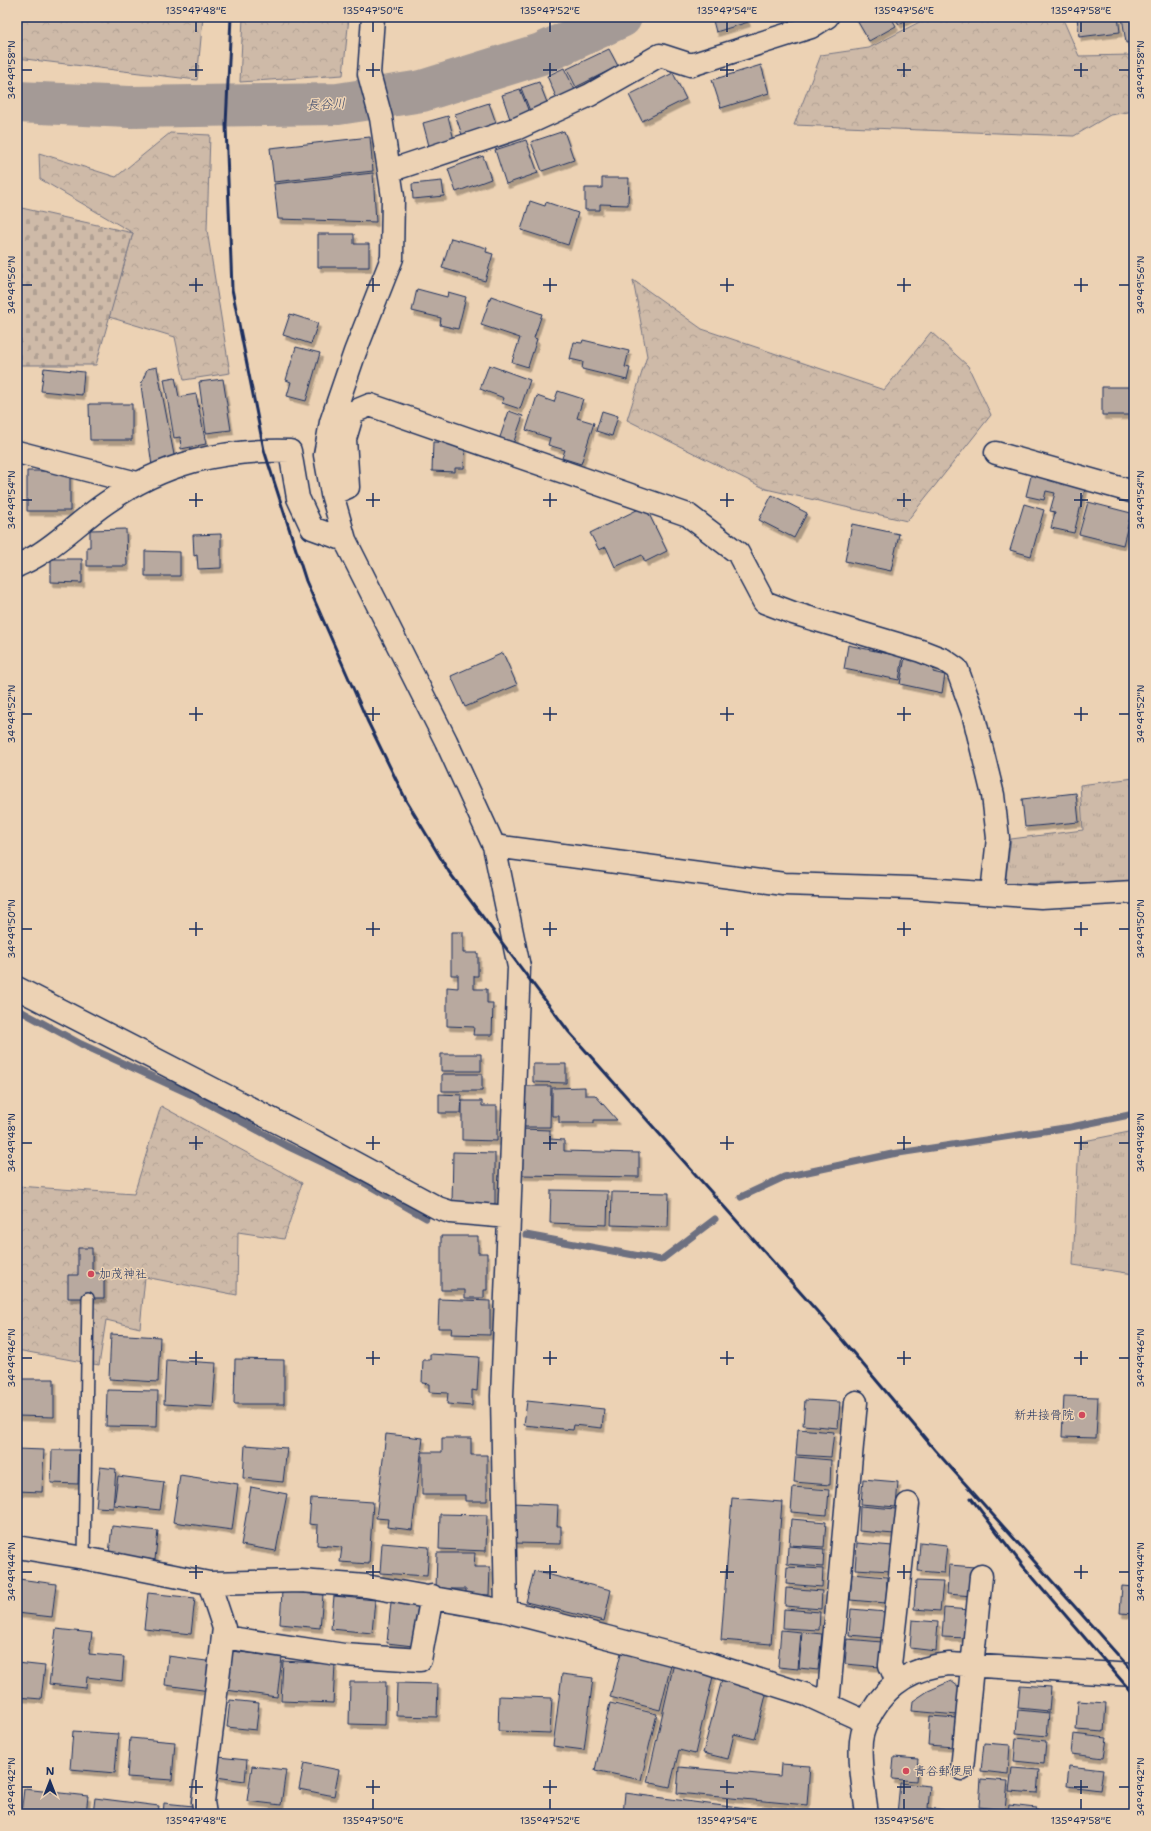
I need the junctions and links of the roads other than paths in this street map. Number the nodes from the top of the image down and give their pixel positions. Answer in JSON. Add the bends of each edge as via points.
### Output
{"nodes":[{"id":1,"x":373,"y":17,"type":"edge"},
{"id":2,"x":827,"y":17,"type":"edge"},
{"id":3,"x":389,"y":171,"type":"junction"},
{"id":4,"x":17,"y":452,"type":"edge"},
{"id":5,"x":996,"y":453,"type":"dead end"},
{"id":6,"x":136,"y":483,"type":"junction"},
{"id":7,"x":1134,"y":492,"type":"edge"},
{"id":8,"x":332,"y":494,"type":"junction"},
{"id":9,"x":346,"y":540,"type":"junction"},
{"id":10,"x":17,"y":566,"type":"edge"},
{"id":11,"x":494,"y":846,"type":"junction"},
{"id":12,"x":1134,"y":892,"type":"edge"},
{"id":13,"x":992,"y":893,"type":"junction"},
{"id":14,"x":17,"y":988,"type":"edge"},
{"id":15,"x":509,"y":1217,"type":"junction"},
{"id":16,"x":88,"y":1298,"type":"dead end"},
{"id":17,"x":856,"y":1402,"type":"dead end"},
{"id":18,"x":908,"y":1504,"type":"dead end"},
{"id":19,"x":17,"y":1548,"type":"edge"},
{"id":20,"x":84,"y":1558,"type":"junction"},
{"id":21,"x":981,"y":1576,"type":"dead end"},
{"id":22,"x":210,"y":1583,"type":"junction"},
{"id":23,"x":432,"y":1596,"type":"junction"},
{"id":24,"x":506,"y":1611,"type":"junction"},
{"id":25,"x":224,"y":1636,"type":"junction"},
{"id":26,"x":971,"y":1666,"type":"junction"},
{"id":27,"x":1134,"y":1675,"type":"edge"},
{"id":28,"x":897,"y":1682,"type":"junction"},
{"id":29,"x":828,"y":1704,"type":"junction"},
{"id":30,"x":866,"y":1722,"type":"junction"},
{"id":31,"x":962,"y":1769,"type":"dead end"},
{"id":32,"x":205,"y":1814,"type":"edge"},
{"id":33,"x":866,"y":1814,"type":"edge"}],
"edges":[{"from":1,"to":3,"type":"street","via":[[369,74],[381,118]]},
{"from":2,"to":3,"type":"street","via":[[811,27],[691,65],[660,55],[590,95],[518,128]]},
{"from":3,"to":8,"type":"street","via":[[393,197],[392,258],[331,422],[325,455]]},
{"from":4,"to":6,"type":"street"},
{"from":5,"to":7,"type":"street"},
{"from":6,"to":9,"type":"street","via":[[163,470],[202,458],[238,452],[290,451],[298,498],[312,528]]},
{"from":6,"to":10,"type":"street","via":[[41,553]]},
{"from":8,"to":9,"type":"street"},
{"from":8,"to":13,"type":"street","via":[[348,487],[344,439],[353,412],[370,405],[688,515],[738,553],[764,602],[944,660],[957,669],[973,713],[993,795],[998,838]]},
{"from":9,"to":11,"type":"street","via":[[446,741]]},
{"from":11,"to":13,"type":"street","via":[[784,884]]},
{"from":11,"to":15,"type":"street","via":[[519,967]]},
{"from":12,"to":13,"type":"street","via":[[1041,897]]},
{"from":14,"to":15,"type":"street","via":[[438,1208],[450,1212]]},
{"from":15,"to":24,"type":"street","via":[[502,1396]]},
{"from":16,"to":20,"type":"lane"},
{"from":17,"to":29,"type":"street"},
{"from":18,"to":28,"type":"street","via":[[890,1665]]},
{"from":19,"to":20,"type":"street"},
{"from":20,"to":22,"type":"street"},
{"from":21,"to":26,"type":"street"},
{"from":22,"to":23,"type":"street","via":[[301,1581],[366,1586]]},
{"from":22,"to":25,"type":"street","via":[[224,1628]]},
{"from":23,"to":24,"type":"street"},
{"from":23,"to":25,"type":"street","via":[[420,1660],[344,1655]]},
{"from":24,"to":29,"type":"street","via":[[703,1662]]},
{"from":25,"to":32,"type":"street","via":[[203,1802]]},
{"from":26,"to":27,"type":"street"},
{"from":26,"to":28,"type":"street","via":[[931,1666]]},
{"from":26,"to":31,"type":"street"},
{"from":28,"to":30,"type":"street","via":[[886,1691]]},
{"from":29,"to":30,"type":"street"},
{"from":30,"to":33,"type":"street","via":[[861,1750]]}]}
